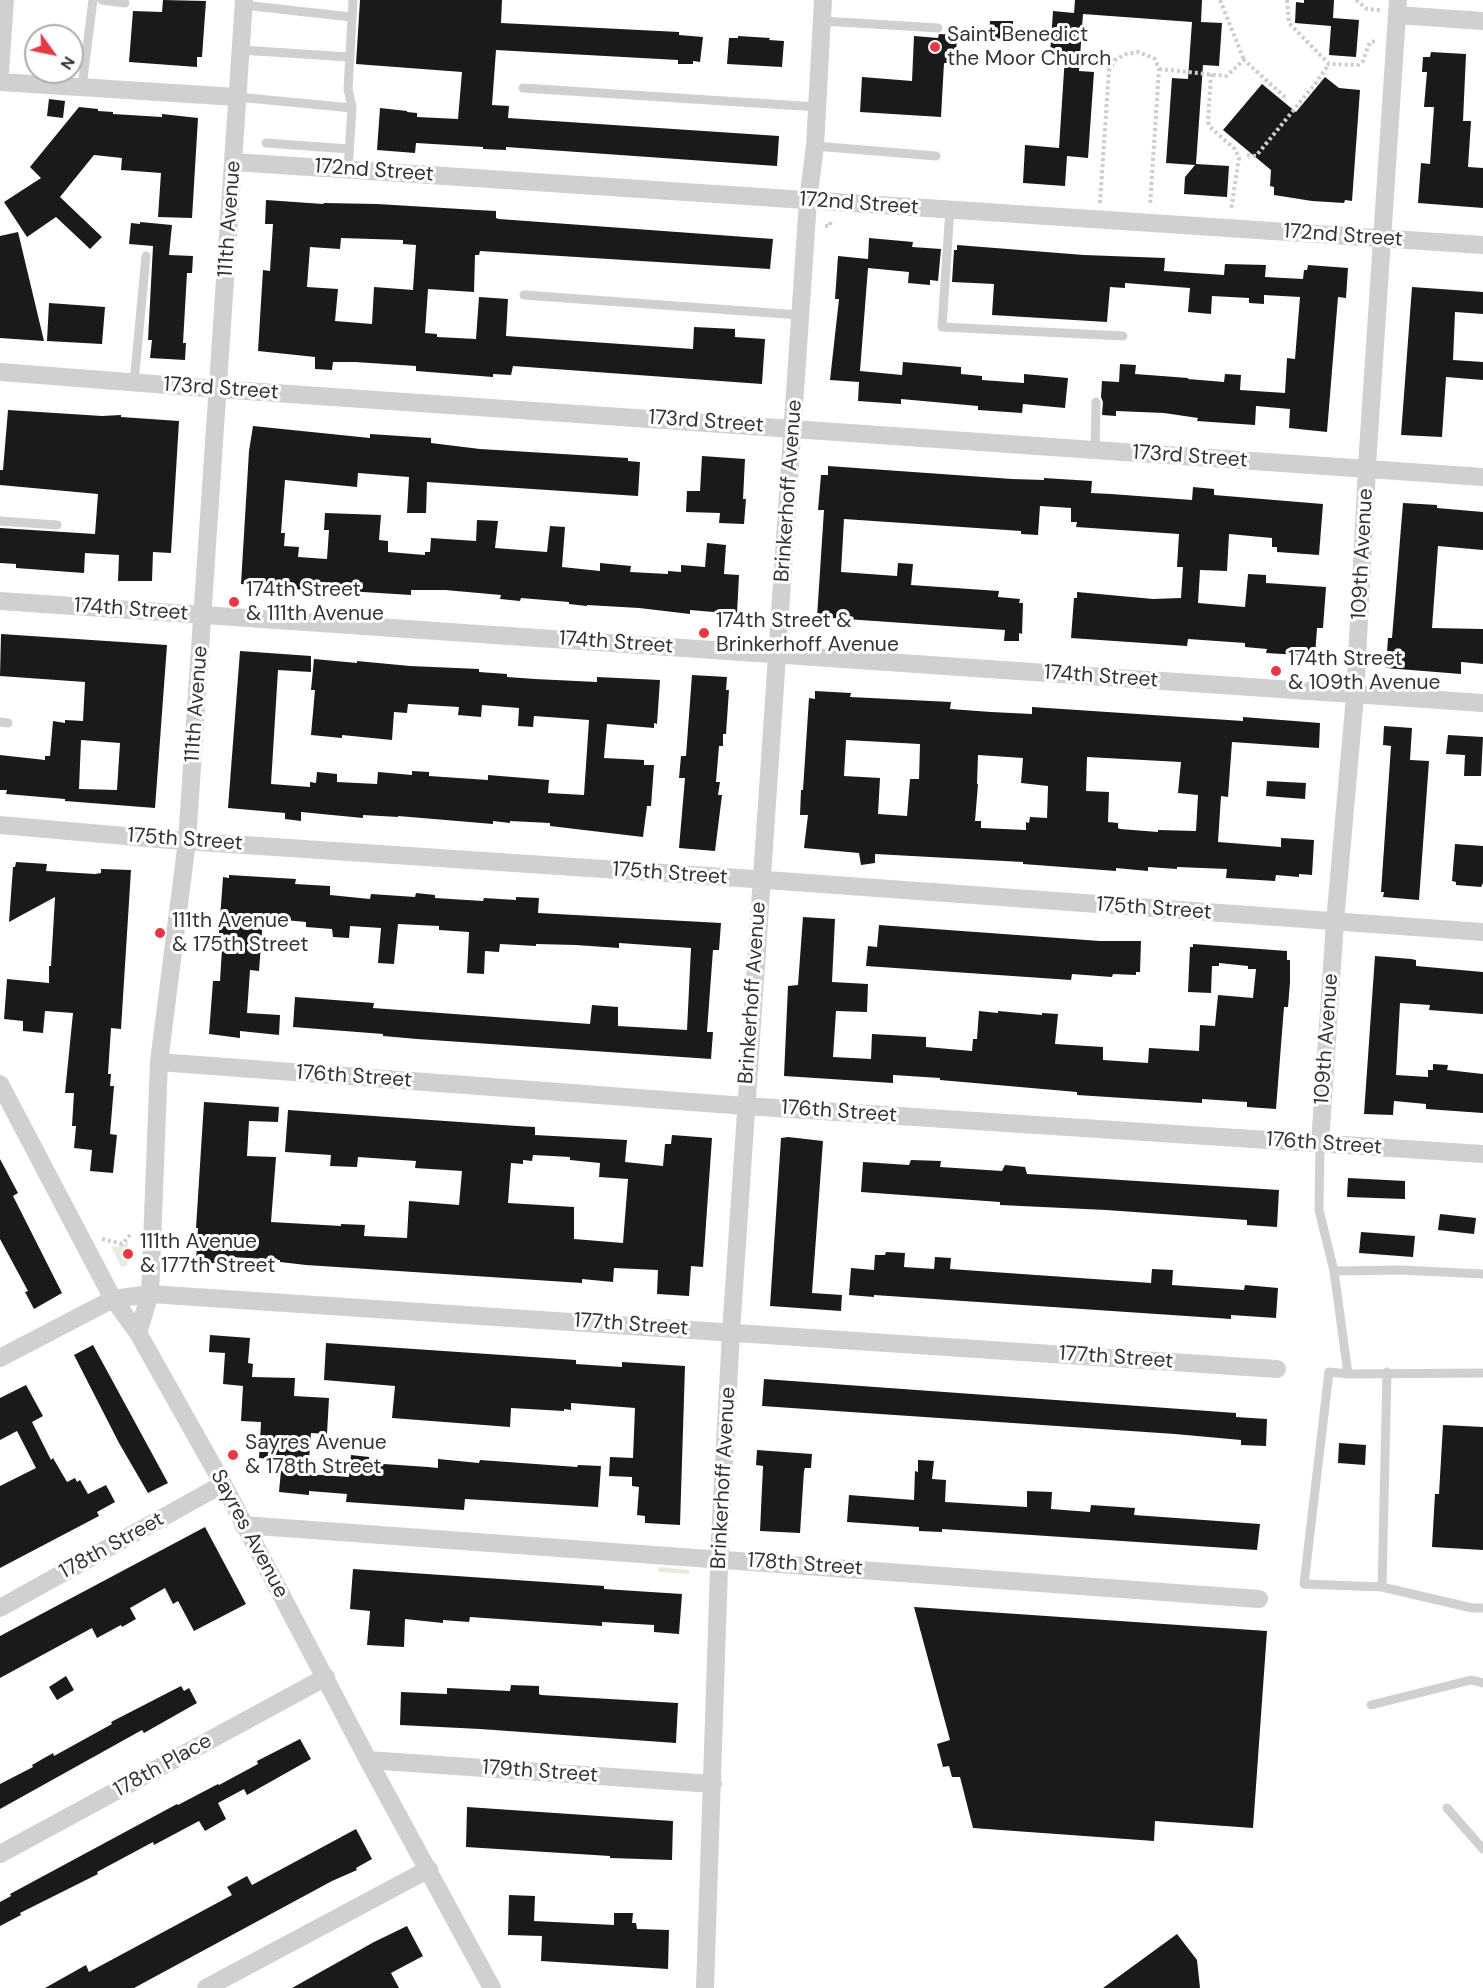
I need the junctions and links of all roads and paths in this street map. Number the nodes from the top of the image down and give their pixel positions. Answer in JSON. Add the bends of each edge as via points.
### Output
{"nodes":[{"id":1,"x":5,"y":0,"type":"edge"},
{"id":2,"x":93,"y":0,"type":"edge"},
{"id":3,"x":102,"y":0,"type":"edge"},
{"id":4,"x":353,"y":0,"type":"edge"},
{"id":5,"x":823,"y":0,"type":"edge"},
{"id":6,"x":1220,"y":0,"type":"edge"},
{"id":7,"x":1287,"y":0,"type":"edge"},
{"id":8,"x":1356,"y":0,"type":"edge"},
{"id":9,"x":125,"y":3,"type":"dead end"},
{"id":10,"x":244,"y":3,"type":"edge"},
{"id":11,"x":1392,"y":8,"type":"edge"},
{"id":12,"x":351,"y":17,"type":"junction"},
{"id":13,"x":823,"y":21,"type":"junction"},
{"id":14,"x":1483,"y":21,"type":"edge"},
{"id":15,"x":938,"y":28,"type":"dead end"},
{"id":16,"x":1378,"y":41,"type":"dead end"},
{"id":17,"x":241,"y":50,"type":"junction"},
{"id":18,"x":349,"y":57,"type":"junction"},
{"id":19,"x":1244,"y":60,"type":"junction"},
{"id":20,"x":1329,"y":64,"type":"junction"},
{"id":21,"x":1160,"y":69,"type":"junction"},
{"id":22,"x":0,"y":72,"type":"edge"},
{"id":23,"x":1211,"y":74,"type":"junction"},
{"id":24,"x":0,"y":82,"type":"edge"},
{"id":25,"x":82,"y":87,"type":"junction"},
{"id":26,"x":523,"y":88,"type":"dead end"},
{"id":27,"x":237,"y":97,"type":"junction"},
{"id":28,"x":1287,"y":99,"type":"dead end"},
{"id":29,"x":817,"y":107,"type":"junction"},
{"id":30,"x":352,"y":108,"type":"junction"},
{"id":31,"x":266,"y":143,"type":"dead end"},
{"id":32,"x":815,"y":146,"type":"junction"},
{"id":33,"x":349,"y":149,"type":"junction"},
{"id":34,"x":1247,"y":155,"type":"dead end"},
{"id":35,"x":936,"y":156,"type":"dead end"},
{"id":36,"x":234,"y":162,"type":"junction"},
{"id":37,"x":348,"y":170,"type":"junction"},
{"id":38,"x":808,"y":201,"type":"junction"},
{"id":39,"x":1100,"y":203,"type":"dead end"},
{"id":40,"x":1150,"y":207,"type":"dead end"},
{"id":41,"x":950,"y":209,"type":"junction"},
{"id":42,"x":1230,"y":213,"type":"dead end"},
{"id":43,"x":831,"y":219,"type":"dead end"},
{"id":44,"x":825,"y":226,"type":"dead end"},
{"id":45,"x":1382,"y":239,"type":"junction"},
{"id":46,"x":1483,"y":245,"type":"edge"},
{"id":47,"x":146,"y":256,"type":"dead end"},
{"id":48,"x":524,"y":295,"type":"dead end"},
{"id":49,"x":800,"y":315,"type":"junction"},
{"id":50,"x":1123,"y":336,"type":"dead end"},
{"id":51,"x":0,"y":372,"type":"edge"},
{"id":52,"x":134,"y":383,"type":"junction"},
{"id":53,"x":218,"y":389,"type":"junction"},
{"id":54,"x":1096,"y":402,"type":"dead end"},
{"id":55,"x":793,"y":428,"type":"junction"},
{"id":56,"x":1095,"y":450,"type":"junction"},
{"id":57,"x":1367,"y":470,"type":"junction"},
{"id":58,"x":1483,"y":477,"type":"edge"},
{"id":59,"x":0,"y":521,"type":"edge"},
{"id":60,"x":57,"y":525,"type":"dead end"},
{"id":61,"x":0,"y":601,"type":"edge"},
{"id":62,"x":203,"y":614,"type":"junction"},
{"id":63,"x":778,"y":654,"type":"junction"},
{"id":64,"x":1355,"y":696,"type":"junction"},
{"id":65,"x":1483,"y":704,"type":"edge"},
{"id":66,"x":0,"y":825,"type":"edge"},
{"id":67,"x":187,"y":841,"type":"junction"},
{"id":68,"x":761,"y":880,"type":"junction"},
{"id":69,"x":1335,"y":922,"type":"junction"},
{"id":70,"x":1483,"y":932,"type":"edge"},
{"id":71,"x":159,"y":1062,"type":"junction"},
{"id":72,"x":0,"y":1084,"type":"edge"},
{"id":73,"x":745,"y":1106,"type":"junction"},
{"id":74,"x":6,"y":1109,"type":"edge"},
{"id":75,"x":1320,"y":1143,"type":"junction"},
{"id":76,"x":1483,"y":1154,"type":"edge"},
{"id":77,"x":130,"y":1235,"type":"dead end"},
{"id":78,"x":102,"y":1239,"type":"dead end"},
{"id":79,"x":1334,"y":1270,"type":"junction"},
{"id":80,"x":1483,"y":1274,"type":"edge"},
{"id":81,"x":150,"y":1294,"type":"junction"},
{"id":82,"x":113,"y":1299,"type":"junction"},
{"id":83,"x":731,"y":1332,"type":"junction"},
{"id":84,"x":138,"y":1333,"type":"junction"},
{"id":85,"x":0,"y":1358,"type":"edge"},
{"id":86,"x":1277,"y":1369,"type":"dead end"},
{"id":87,"x":1387,"y":1372,"type":"junction"},
{"id":88,"x":1483,"y":1373,"type":"edge"},
{"id":89,"x":1348,"y":1374,"type":"junction"},
{"id":90,"x":223,"y":1484,"type":"junction"},
{"id":91,"x":243,"y":1526,"type":"junction"},
{"id":92,"x":720,"y":1559,"type":"junction"},
{"id":93,"x":1382,"y":1587,"type":"junction"},
{"id":94,"x":1259,"y":1599,"type":"dead end"},
{"id":95,"x":0,"y":1608,"type":"edge"},
{"id":96,"x":1483,"y":1608,"type":"edge"},
{"id":97,"x":326,"y":1677,"type":"junction"},
{"id":98,"x":1483,"y":1683,"type":"edge"},
{"id":99,"x":1371,"y":1705,"type":"dead end"},
{"id":100,"x":368,"y":1760,"type":"junction"},
{"id":101,"x":713,"y":1784,"type":"junction"},
{"id":102,"x":1447,"y":1808,"type":"dead end"},
{"id":103,"x":1483,"y":1849,"type":"edge"},
{"id":104,"x":0,"y":1854,"type":"edge"},
{"id":105,"x":429,"y":1869,"type":"junction"},
{"id":106,"x":206,"y":1988,"type":"edge"},
{"id":107,"x":492,"y":1988,"type":"edge"},
{"id":108,"x":705,"y":1988,"type":"edge"}],
"edges":[{"from":1,"to":22,"type":"street"},
{"from":2,"to":25,"type":"lane"},
{"from":3,"to":9,"type":"lane"},
{"from":4,"to":12,"type":"lane"},
{"from":5,"to":13,"type":"street","name":"Brinkerhoff Avenue"},
{"from":6,"to":19,"type":"path"},
{"from":7,"to":20,"type":"path","via":[[1289,23]]},
{"from":8,"to":11,"type":"path","via":[[1367,9]]},
{"from":10,"to":12,"type":"lane"},
{"from":10,"to":17,"type":"street","name":"111th Avenue"},
{"from":11,"to":14,"type":"street"},
{"from":11,"to":45,"type":"street","name":"109th Avenue"},
{"from":12,"to":18,"type":"lane"},
{"from":13,"to":15,"type":"lane"},
{"from":13,"to":29,"type":"street","name":"Brinkerhoff Avenue"},
{"from":16,"to":20,"type":"path","via":[[1370,42],[1358,66]]},
{"from":17,"to":18,"type":"lane"},
{"from":17,"to":27,"type":"street","name":"111th Avenue"},
{"from":18,"to":30,"type":"lane"},
{"from":19,"to":23,"type":"path","via":[[1226,76]]},
{"from":19,"to":28,"type":"path"},
{"from":20,"to":34,"type":"path","via":[[1256,156]]},
{"from":21,"to":23,"type":"path"},
{"from":21,"to":39,"type":"path","via":[[1155,59],[1139,52],[1115,60],[1109,70]]},
{"from":21,"to":40,"type":"path"},
{"from":23,"to":42,"type":"path","via":[[1208,122],[1239,158]]},
{"from":24,"to":25,"type":"street"},
{"from":25,"to":27,"type":"street"},
{"from":26,"to":29,"type":"lane"},
{"from":27,"to":30,"type":"lane"},
{"from":27,"to":36,"type":"street","name":"111th Avenue"},
{"from":29,"to":32,"type":"street","name":"Brinkerhoff Avenue"},
{"from":30,"to":33,"type":"lane"},
{"from":31,"to":33,"type":"lane"},
{"from":32,"to":35,"type":"lane"},
{"from":32,"to":38,"type":"street","name":"Brinkerhoff Avenue"},
{"from":33,"to":37,"type":"lane"},
{"from":36,"to":37,"type":"street","name":"172nd Street"},
{"from":36,"to":53,"type":"street","name":"111th Avenue"},
{"from":37,"to":38,"type":"street","name":"172nd Street"},
{"from":38,"to":41,"type":"street","name":"172nd Street"},
{"from":38,"to":49,"type":"street","name":"Brinkerhoff Avenue"},
{"from":41,"to":45,"type":"street","name":"172nd Street"},
{"from":41,"to":50,"type":"lane","via":[[942,327]]},
{"from":43,"to":44,"type":"path","via":[[830,226]]},
{"from":45,"to":46,"type":"street","name":"172nd Street"},
{"from":45,"to":57,"type":"street","name":"109th Avenue"},
{"from":47,"to":52,"type":"lane"},
{"from":48,"to":49,"type":"lane"},
{"from":49,"to":55,"type":"street","name":"Brinkerhoff Avenue"},
{"from":51,"to":52,"type":"street","name":"173rd Street"},
{"from":52,"to":53,"type":"street","name":"173rd Street"},
{"from":53,"to":55,"type":"street","name":"173rd Street"},
{"from":53,"to":62,"type":"street","name":"111th Avenue"},
{"from":54,"to":56,"type":"lane"},
{"from":55,"to":56,"type":"street","name":"173rd Street"},
{"from":55,"to":63,"type":"street","name":"Brinkerhoff Avenue"},
{"from":56,"to":57,"type":"street","name":"173rd Street"},
{"from":57,"to":58,"type":"street","name":"173rd Street"},
{"from":57,"to":64,"type":"street","name":"109th Avenue"},
{"from":59,"to":60,"type":"lane"},
{"from":61,"to":62,"type":"street","name":"174th Street"},
{"from":62,"to":63,"type":"street","name":"174th Street"},
{"from":62,"to":67,"type":"street","name":"111th Avenue"},
{"from":63,"to":64,"type":"street","name":"174th Street"},
{"from":63,"to":68,"type":"street","name":"Brinkerhoff Avenue"},
{"from":64,"to":65,"type":"street","name":"174th Street"},
{"from":64,"to":69,"type":"street","name":"109th Avenue"},
{"from":66,"to":67,"type":"street","name":"175th Street"},
{"from":67,"to":68,"type":"street","name":"175th Street"},
{"from":67,"to":71,"type":"street","name":"111th Avenue"},
{"from":68,"to":69,"type":"street","name":"175th Street"},
{"from":68,"to":73,"type":"street","name":"Brinkerhoff Avenue"},
{"from":69,"to":70,"type":"street","name":"175th Street"},
{"from":69,"to":75,"type":"street","name":"109th Avenue"},
{"from":71,"to":73,"type":"street","name":"176th Street"},
{"from":71,"to":81,"type":"street","name":"111th Avenue"},
{"from":72,"to":74,"type":"street","name":"Sayres Avenue"},
{"from":73,"to":75,"type":"street","name":"176th Street"},
{"from":73,"to":83,"type":"street","name":"Brinkerhoff Avenue"},
{"from":74,"to":82,"type":"street","name":"Sayres Avenue"},
{"from":75,"to":76,"type":"street","name":"176th Street"},
{"from":75,"to":79,"type":"lane","via":[[1319,1210]]},
{"from":77,"to":78,"type":"path","via":[[122,1244]]},
{"from":79,"to":80,"type":"lane"},
{"from":79,"to":89,"type":"lane"},
{"from":81,"to":82,"type":"street","name":"177th Street"},
{"from":81,"to":83,"type":"street","name":"177th Street"},
{"from":81,"to":84,"type":"street","name":"111th Avenue"},
{"from":82,"to":84,"type":"street","name":"Sayres Avenue"},
{"from":82,"to":85,"type":"street","name":"177th Street"},
{"from":83,"to":86,"type":"street","name":"177th Street"},
{"from":83,"to":92,"type":"street","name":"Brinkerhoff Avenue"},
{"from":84,"to":90,"type":"street","name":"Sayres Avenue"},
{"from":87,"to":88,"type":"lane"},
{"from":87,"to":89,"type":"lane"},
{"from":87,"to":93,"type":"lane"},
{"from":89,"to":93,"type":"lane","via":[[1329,1372],[1304,1584]]},
{"from":90,"to":91,"type":"street","name":"Sayres Avenue"},
{"from":90,"to":95,"type":"street","name":"178th Street"},
{"from":91,"to":92,"type":"street","name":"178th Street"},
{"from":91,"to":97,"type":"street","name":"Sayres Avenue"},
{"from":92,"to":94,"type":"street","name":"178th Street"},
{"from":92,"to":101,"type":"street","name":"Brinkerhoff Avenue"},
{"from":93,"to":96,"type":"lane"},
{"from":97,"to":100,"type":"street","name":"Sayres Avenue"},
{"from":97,"to":104,"type":"street","name":"178th Place"},
{"from":98,"to":99,"type":"lane","via":[[1471,1680]]},
{"from":100,"to":101,"type":"street","name":"179th Street"},
{"from":100,"to":105,"type":"street","name":"Sayres Avenue"},
{"from":101,"to":108,"type":"street","name":"Brinkerhoff Avenue"},
{"from":102,"to":103,"type":"lane"},
{"from":105,"to":106,"type":"street"},
{"from":105,"to":107,"type":"street","name":"Sayres Avenue"}]}
